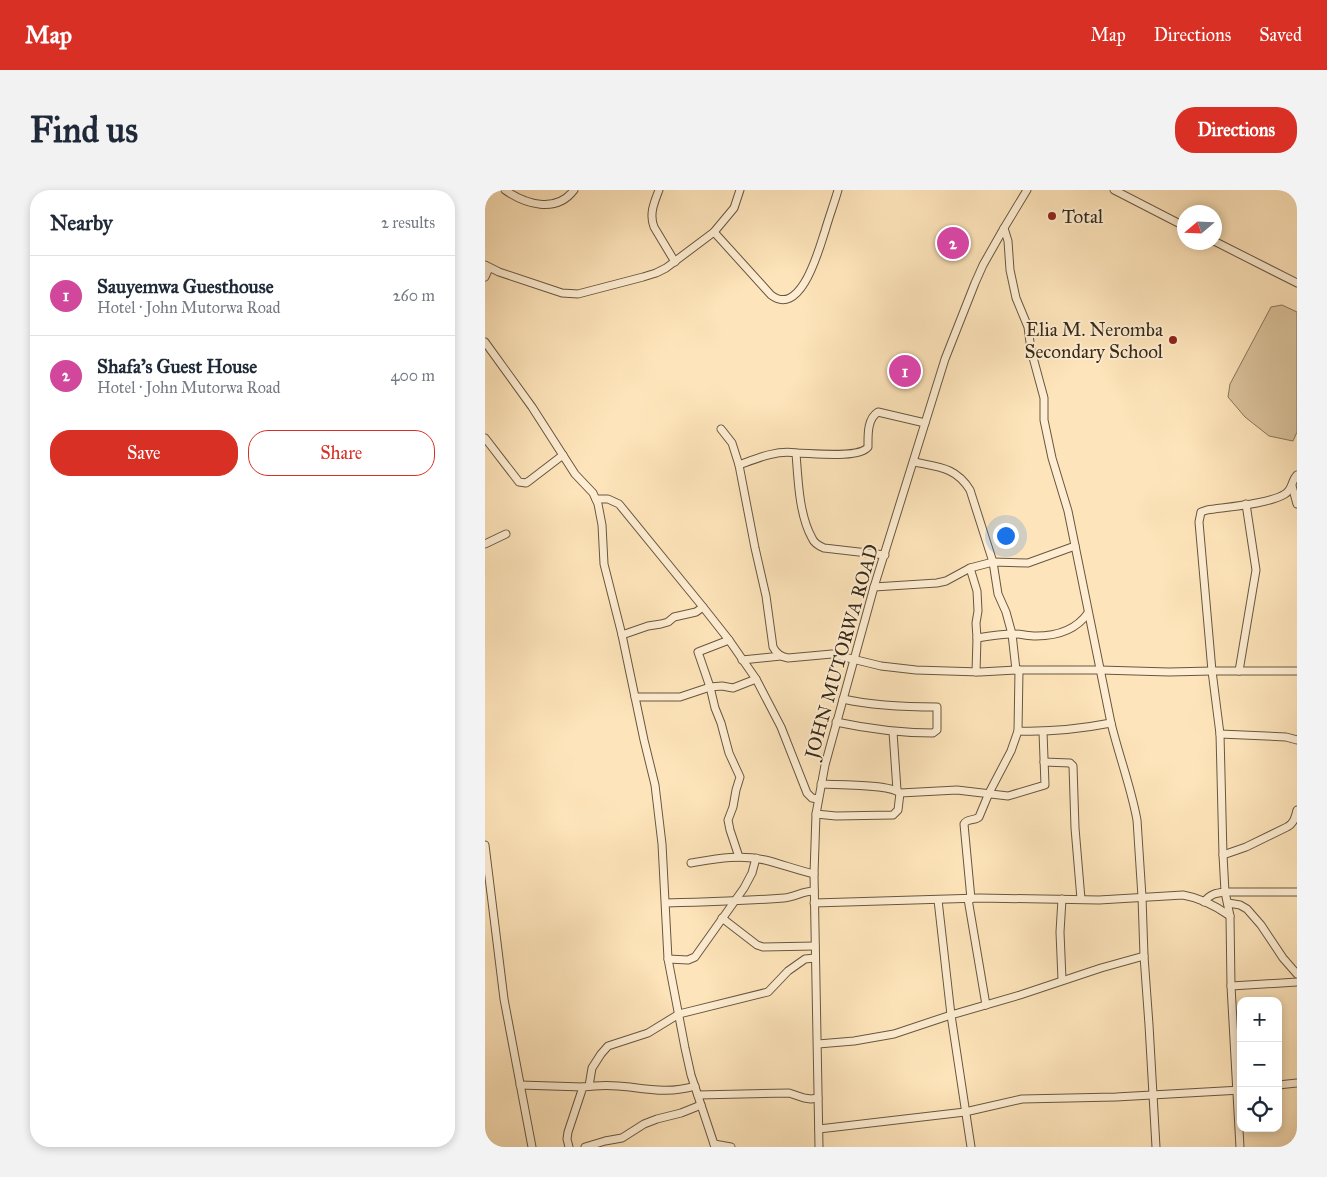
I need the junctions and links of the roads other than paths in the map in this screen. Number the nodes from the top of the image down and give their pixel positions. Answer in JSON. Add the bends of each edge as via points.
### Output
{"nodes":[{"id":1,"x":505,"y":190,"type":"edge"},
{"id":2,"x":574,"y":190,"type":"edge"},
{"id":3,"x":659,"y":190,"type":"edge"},
{"id":4,"x":740,"y":190,"type":"edge"},
{"id":5,"x":838,"y":190,"type":"edge"},
{"id":6,"x":1027,"y":190,"type":"edge"},
{"id":7,"x":1114,"y":190,"type":"edge"},
{"id":8,"x":1177,"y":222,"type":"edge"},
{"id":9,"x":1003,"y":228,"type":"junction"},
{"id":10,"x":714,"y":232,"type":"junction"},
{"id":11,"x":1222,"y":246,"type":"edge"},
{"id":12,"x":675,"y":262,"type":"junction"},
{"id":13,"x":487,"y":266,"type":"edge"},
{"id":14,"x":485,"y":277,"type":"edge"},
{"id":15,"x":1297,"y":283,"type":"edge"},
{"id":16,"x":485,"y":342,"type":"edge"},
{"id":17,"x":925,"y":423,"type":"junction"},
{"id":18,"x":721,"y":429,"type":"dead end"},
{"id":19,"x":485,"y":438,"type":"edge"},
{"id":20,"x":796,"y":452,"type":"junction"},
{"id":21,"x":563,"y":455,"type":"junction"},
{"id":22,"x":914,"y":462,"type":"junction"},
{"id":23,"x":739,"y":465,"type":"junction"},
{"id":24,"x":1297,"y":475,"type":"edge"},
{"id":25,"x":1293,"y":486,"type":"junction"},
{"id":26,"x":596,"y":499,"type":"junction"},
{"id":27,"x":1246,"y":504,"type":"junction"},
{"id":28,"x":1297,"y":504,"type":"edge"},
{"id":29,"x":506,"y":534,"type":"dead end"},
{"id":30,"x":485,"y":544,"type":"edge"},
{"id":31,"x":1075,"y":546,"type":"junction"},
{"id":32,"x":885,"y":555,"type":"junction"},
{"id":33,"x":993,"y":562,"type":"junction"},
{"id":34,"x":970,"y":568,"type":"junction"},
{"id":35,"x":874,"y":587,"type":"junction"},
{"id":36,"x":703,"y":607,"type":"junction"},
{"id":37,"x":1088,"y":613,"type":"junction"},
{"id":38,"x":1012,"y":634,"type":"junction"},
{"id":39,"x":622,"y":635,"type":"junction"},
{"id":40,"x":977,"y":638,"type":"junction"},
{"id":41,"x":729,"y":640,"type":"junction"},
{"id":42,"x":781,"y":656,"type":"junction"},
{"id":43,"x":742,"y":660,"type":"junction"},
{"id":44,"x":854,"y":660,"type":"junction"},
{"id":45,"x":1017,"y":670,"type":"junction"},
{"id":46,"x":1101,"y":670,"type":"junction"},
{"id":47,"x":1212,"y":671,"type":"junction"},
{"id":48,"x":1239,"y":671,"type":"junction"},
{"id":49,"x":1297,"y":671,"type":"edge"},
{"id":50,"x":976,"y":672,"type":"junction"},
{"id":51,"x":756,"y":679,"type":"junction"},
{"id":52,"x":710,"y":687,"type":"junction"},
{"id":53,"x":635,"y":697,"type":"junction"},
{"id":54,"x":843,"y":699,"type":"junction"},
{"id":55,"x":837,"y":722,"type":"junction"},
{"id":56,"x":1111,"y":724,"type":"junction"},
{"id":57,"x":1018,"y":731,"type":"junction"},
{"id":58,"x":893,"y":732,"type":"junction"},
{"id":59,"x":1043,"y":732,"type":"junction"},
{"id":60,"x":1221,"y":734,"type":"junction"},
{"id":61,"x":1297,"y":740,"type":"edge"},
{"id":62,"x":1044,"y":762,"type":"junction"},
{"id":63,"x":821,"y":784,"type":"junction"},
{"id":64,"x":899,"y":791,"type":"junction"},
{"id":65,"x":989,"y":793,"type":"junction"},
{"id":66,"x":818,"y":799,"type":"junction"},
{"id":67,"x":1297,"y":810,"type":"edge"},
{"id":68,"x":816,"y":814,"type":"junction"},
{"id":69,"x":485,"y":845,"type":"edge"},
{"id":70,"x":1223,"y":855,"type":"junction"},
{"id":71,"x":739,"y":857,"type":"junction"},
{"id":72,"x":756,"y":858,"type":"junction"},
{"id":73,"x":691,"y":863,"type":"dead end"},
{"id":74,"x":814,"y":874,"type":"junction"},
{"id":75,"x":814,"y":891,"type":"junction"},
{"id":76,"x":1225,"y":892,"type":"junction"},
{"id":77,"x":1297,"y":892,"type":"edge"},
{"id":78,"x":1142,"y":897,"type":"junction"},
{"id":79,"x":970,"y":899,"type":"junction"},
{"id":80,"x":1062,"y":899,"type":"junction"},
{"id":81,"x":1081,"y":899,"type":"junction"},
{"id":82,"x":938,"y":900,"type":"junction"},
{"id":83,"x":734,"y":902,"type":"junction"},
{"id":84,"x":1204,"y":902,"type":"junction"},
{"id":85,"x":666,"y":903,"type":"junction"},
{"id":86,"x":814,"y":903,"type":"junction"},
{"id":87,"x":1228,"y":903,"type":"junction"},
{"id":88,"x":1230,"y":916,"type":"junction"},
{"id":89,"x":722,"y":918,"type":"junction"},
{"id":90,"x":815,"y":946,"type":"junction"},
{"id":91,"x":1144,"y":956,"type":"junction"},
{"id":92,"x":815,"y":958,"type":"junction"},
{"id":93,"x":668,"y":960,"type":"junction"},
{"id":94,"x":1297,"y":974,"type":"edge"},
{"id":95,"x":1062,"y":980,"type":"junction"},
{"id":96,"x":1297,"y":982,"type":"edge"},
{"id":97,"x":1231,"y":986,"type":"junction"},
{"id":98,"x":986,"y":1005,"type":"junction"},
{"id":99,"x":679,"y":1014,"type":"junction"},
{"id":100,"x":951,"y":1014,"type":"junction"},
{"id":101,"x":818,"y":1044,"type":"junction"},
{"id":102,"x":1297,"y":1083,"type":"edge"},
{"id":103,"x":520,"y":1084,"type":"junction"},
{"id":104,"x":1282,"y":1085,"type":"edge"},
{"id":105,"x":695,"y":1086,"type":"junction"},
{"id":106,"x":586,"y":1087,"type":"junction"},
{"id":107,"x":1239,"y":1087,"type":"edge"},
{"id":108,"x":1237,"y":1090,"type":"edge"},
{"id":109,"x":698,"y":1095,"type":"junction"},
{"id":110,"x":1153,"y":1095,"type":"junction"},
{"id":111,"x":818,"y":1098,"type":"junction"},
{"id":112,"x":701,"y":1105,"type":"junction"},
{"id":113,"x":965,"y":1112,"type":"junction"},
{"id":114,"x":819,"y":1129,"type":"junction"},
{"id":115,"x":1240,"y":1132,"type":"edge"},
{"id":116,"x":715,"y":1146,"type":"edge"},
{"id":117,"x":532,"y":1147,"type":"edge"},
{"id":118,"x":569,"y":1147,"type":"edge"},
{"id":119,"x":585,"y":1147,"type":"edge"},
{"id":120,"x":731,"y":1147,"type":"edge"},
{"id":121,"x":819,"y":1147,"type":"edge"},
{"id":122,"x":971,"y":1147,"type":"edge"},
{"id":123,"x":1156,"y":1147,"type":"edge"},
{"id":124,"x":1240,"y":1147,"type":"edge"}],
"edges":[{"from":1,"to":2,"type":"street","via":[[518,199],[542,205],[561,201]]},
{"from":3,"to":12,"type":"street","via":[[652,222]]},
{"from":4,"to":10,"type":"street","via":[[734,208]]},
{"from":5,"to":10,"type":"street","via":[[815,262],[799,290],[786,300],[771,295]]},
{"from":6,"to":9,"type":"street","name":"JOHN MUTORWA ROAD"},
{"from":7,"to":8,"type":"street"},
{"from":9,"to":17,"type":"street","name":"JOHN MUTORWA ROAD","via":[[975,283],[945,359]]},
{"from":9,"to":31,"type":"street","via":[[1008,241],[1016,298],[1028,327],[1044,398],[1044,420],[1052,458]]},
{"from":10,"to":12,"type":"street"},
{"from":11,"to":15,"type":"street"},
{"from":12,"to":13,"type":"street","via":[[656,273],[578,294],[553,290]]},
{"from":13,"to":14,"type":"street"},
{"from":16,"to":21,"type":"street"},
{"from":17,"to":20,"type":"street","via":[[878,412],[870,422],[868,447],[863,452]]},
{"from":17,"to":22,"type":"street","name":"JOHN MUTORWA ROAD"},
{"from":18,"to":23,"type":"street","via":[[732,444]]},
{"from":19,"to":21,"type":"street","via":[[519,482],[529,481]]},
{"from":20,"to":23,"type":"street","via":[[763,456]]},
{"from":20,"to":32,"type":"street","via":[[803,515],[812,540],[824,548]]},
{"from":21,"to":26,"type":"street"},
{"from":22,"to":32,"type":"street","name":"JOHN MUTORWA ROAD"},
{"from":22,"to":33,"type":"street","via":[[957,474],[966,484]]},
{"from":23,"to":42,"type":"street","via":[[773,647]]},
{"from":24,"to":25,"type":"street"},
{"from":25,"to":27,"type":"street","via":[[1286,494]]},
{"from":25,"to":28,"type":"street"},
{"from":26,"to":36,"type":"street","via":[[609,499],[619,504]]},
{"from":26,"to":39,"type":"street","via":[[605,564]]},
{"from":27,"to":47,"type":"street","via":[[1201,512],[1199,522]]},
{"from":27,"to":48,"type":"street","via":[[1256,570]]},
{"from":29,"to":30,"type":"street"},
{"from":31,"to":33,"type":"street","via":[[1028,563]]},
{"from":31,"to":37,"type":"street"},
{"from":32,"to":35,"type":"street","name":"JOHN MUTORWA ROAD"},
{"from":33,"to":34,"type":"street"},
{"from":33,"to":38,"type":"street","via":[[998,594]]},
{"from":34,"to":35,"type":"street","via":[[937,583]]},
{"from":34,"to":40,"type":"street","via":[[977,591]]},
{"from":35,"to":44,"type":"street","name":"JOHN MUTORWA ROAD"},
{"from":36,"to":39,"type":"street","via":[[668,622]]},
{"from":36,"to":41,"type":"street"},
{"from":37,"to":38,"type":"street","via":[[1061,633]]},
{"from":37,"to":46,"type":"street"},
{"from":38,"to":40,"type":"street"},
{"from":38,"to":45,"type":"street"},
{"from":39,"to":53,"type":"street"},
{"from":40,"to":50,"type":"street"},
{"from":41,"to":43,"type":"street"},
{"from":41,"to":52,"type":"street","via":[[698,652]]},
{"from":42,"to":43,"type":"street"},
{"from":42,"to":44,"type":"street","via":[[832,654]]},
{"from":43,"to":51,"type":"street"},
{"from":44,"to":50,"type":"street","via":[[916,670]]},
{"from":44,"to":54,"type":"street","name":"JOHN MUTORWA ROAD"},
{"from":45,"to":46,"type":"street"},
{"from":45,"to":50,"type":"street"},
{"from":45,"to":57,"type":"street"},
{"from":46,"to":47,"type":"street"},
{"from":46,"to":56,"type":"street"},
{"from":47,"to":48,"type":"street"},
{"from":47,"to":60,"type":"street"},
{"from":48,"to":49,"type":"street"},
{"from":51,"to":52,"type":"street","via":[[733,688]]},
{"from":51,"to":66,"type":"street","via":[[781,727],[804,787],[810,796]]},
{"from":52,"to":53,"type":"street","via":[[677,697]]},
{"from":52,"to":71,"type":"street","via":[[730,756],[740,777],[728,820]]},
{"from":53,"to":85,"type":"street","via":[[655,786]]},
{"from":54,"to":55,"type":"street","name":"JOHN MUTORWA ROAD"},
{"from":54,"to":58,"type":"street","via":[[907,707],[937,707],[935,732]]},
{"from":55,"to":58,"type":"street"},
{"from":55,"to":63,"type":"street","name":"JOHN MUTORWA ROAD"},
{"from":56,"to":59,"type":"street"},
{"from":56,"to":78,"type":"street","via":[[1136,814]]},
{"from":57,"to":59,"type":"street"},
{"from":57,"to":65,"type":"street","via":[[1011,752]]},
{"from":58,"to":64,"type":"street"},
{"from":59,"to":62,"type":"street"},
{"from":60,"to":61,"type":"street"},
{"from":60,"to":70,"type":"street"},
{"from":62,"to":65,"type":"street","via":[[1043,786],[1008,796]]},
{"from":62,"to":81,"type":"street","via":[[1070,763],[1073,766]]},
{"from":63,"to":64,"type":"street"},
{"from":63,"to":66,"type":"street","name":"JOHN MUTORWA ROAD"},
{"from":64,"to":65,"type":"street"},
{"from":64,"to":68,"type":"street","via":[[899,810],[893,815]]},
{"from":65,"to":79,"type":"street","via":[[978,819],[968,820],[965,824]]},
{"from":66,"to":68,"type":"street","name":"JOHN MUTORWA ROAD"},
{"from":67,"to":70,"type":"street","via":[[1292,824]]},
{"from":68,"to":74,"type":"street","name":"JOHN MUTORWA ROAD"},
{"from":69,"to":103,"type":"street","via":[[504,999]]},
{"from":70,"to":76,"type":"street"},
{"from":71,"to":72,"type":"street"},
{"from":71,"to":73,"type":"street"},
{"from":72,"to":74,"type":"street"},
{"from":72,"to":83,"type":"street","via":[[749,880]]},
{"from":74,"to":75,"type":"street","name":"JOHN MUTORWA ROAD"},
{"from":75,"to":83,"type":"street","via":[[792,897]]},
{"from":75,"to":86,"type":"street","name":"JOHN MUTORWA ROAD"},
{"from":76,"to":77,"type":"street"},
{"from":76,"to":84,"type":"street","via":[[1213,894]]},
{"from":76,"to":87,"type":"street"},
{"from":78,"to":81,"type":"street"},
{"from":78,"to":84,"type":"street","via":[[1183,896]]},
{"from":78,"to":91,"type":"street"},
{"from":79,"to":80,"type":"street"},
{"from":79,"to":82,"type":"street"},
{"from":79,"to":98,"type":"street"},
{"from":80,"to":81,"type":"street"},
{"from":80,"to":95,"type":"street"},
{"from":82,"to":86,"type":"street"},
{"from":82,"to":100,"type":"street"},
{"from":83,"to":85,"type":"street"},
{"from":83,"to":89,"type":"street"},
{"from":84,"to":88,"type":"street"},
{"from":85,"to":93,"type":"street"},
{"from":86,"to":90,"type":"street","name":"JOHN MUTORWA ROAD"},
{"from":87,"to":88,"type":"street"},
{"from":87,"to":94,"type":"street","via":[[1247,909]]},
{"from":88,"to":97,"type":"street"},
{"from":89,"to":90,"type":"street","via":[[763,947]]},
{"from":89,"to":93,"type":"street","via":[[695,957]]},
{"from":90,"to":92,"type":"street","name":"JOHN MUTORWA ROAD"},
{"from":91,"to":95,"type":"street"},
{"from":91,"to":110,"type":"street"},
{"from":92,"to":99,"type":"street","via":[[805,959],[788,971],[768,992]]},
{"from":92,"to":101,"type":"street","name":"JOHN MUTORWA ROAD"},
{"from":93,"to":99,"type":"street"},
{"from":95,"to":98,"type":"street"},
{"from":96,"to":97,"type":"street"},
{"from":97,"to":107,"type":"street"},
{"from":98,"to":100,"type":"street"},
{"from":99,"to":105,"type":"street"},
{"from":99,"to":106,"type":"street","via":[[648,1033],[611,1044],[592,1068]]},
{"from":100,"to":101,"type":"street","via":[[894,1034]]},
{"from":100,"to":113,"type":"street"},
{"from":101,"to":111,"type":"street","name":"JOHN MUTORWA ROAD"},
{"from":102,"to":104,"type":"street"},
{"from":103,"to":106,"type":"street"},
{"from":103,"to":117,"type":"street"},
{"from":105,"to":106,"type":"street","via":[[673,1091]]},
{"from":105,"to":109,"type":"street"},
{"from":106,"to":118,"type":"street","via":[[568,1132]]},
{"from":108,"to":110,"type":"street"},
{"from":109,"to":111,"type":"street","via":[[789,1093]]},
{"from":109,"to":112,"type":"street"},
{"from":110,"to":113,"type":"street","via":[[1022,1099]]},
{"from":110,"to":123,"type":"street"},
{"from":111,"to":114,"type":"street","name":"JOHN MUTORWA ROAD"},
{"from":112,"to":116,"type":"street"},
{"from":112,"to":119,"type":"street","via":[[650,1122],[622,1138]]},
{"from":113,"to":114,"type":"street"},
{"from":113,"to":122,"type":"street"},
{"from":114,"to":121,"type":"street","name":"JOHN MUTORWA ROAD"},
{"from":115,"to":124,"type":"street"},
{"from":116,"to":120,"type":"street"}]}
